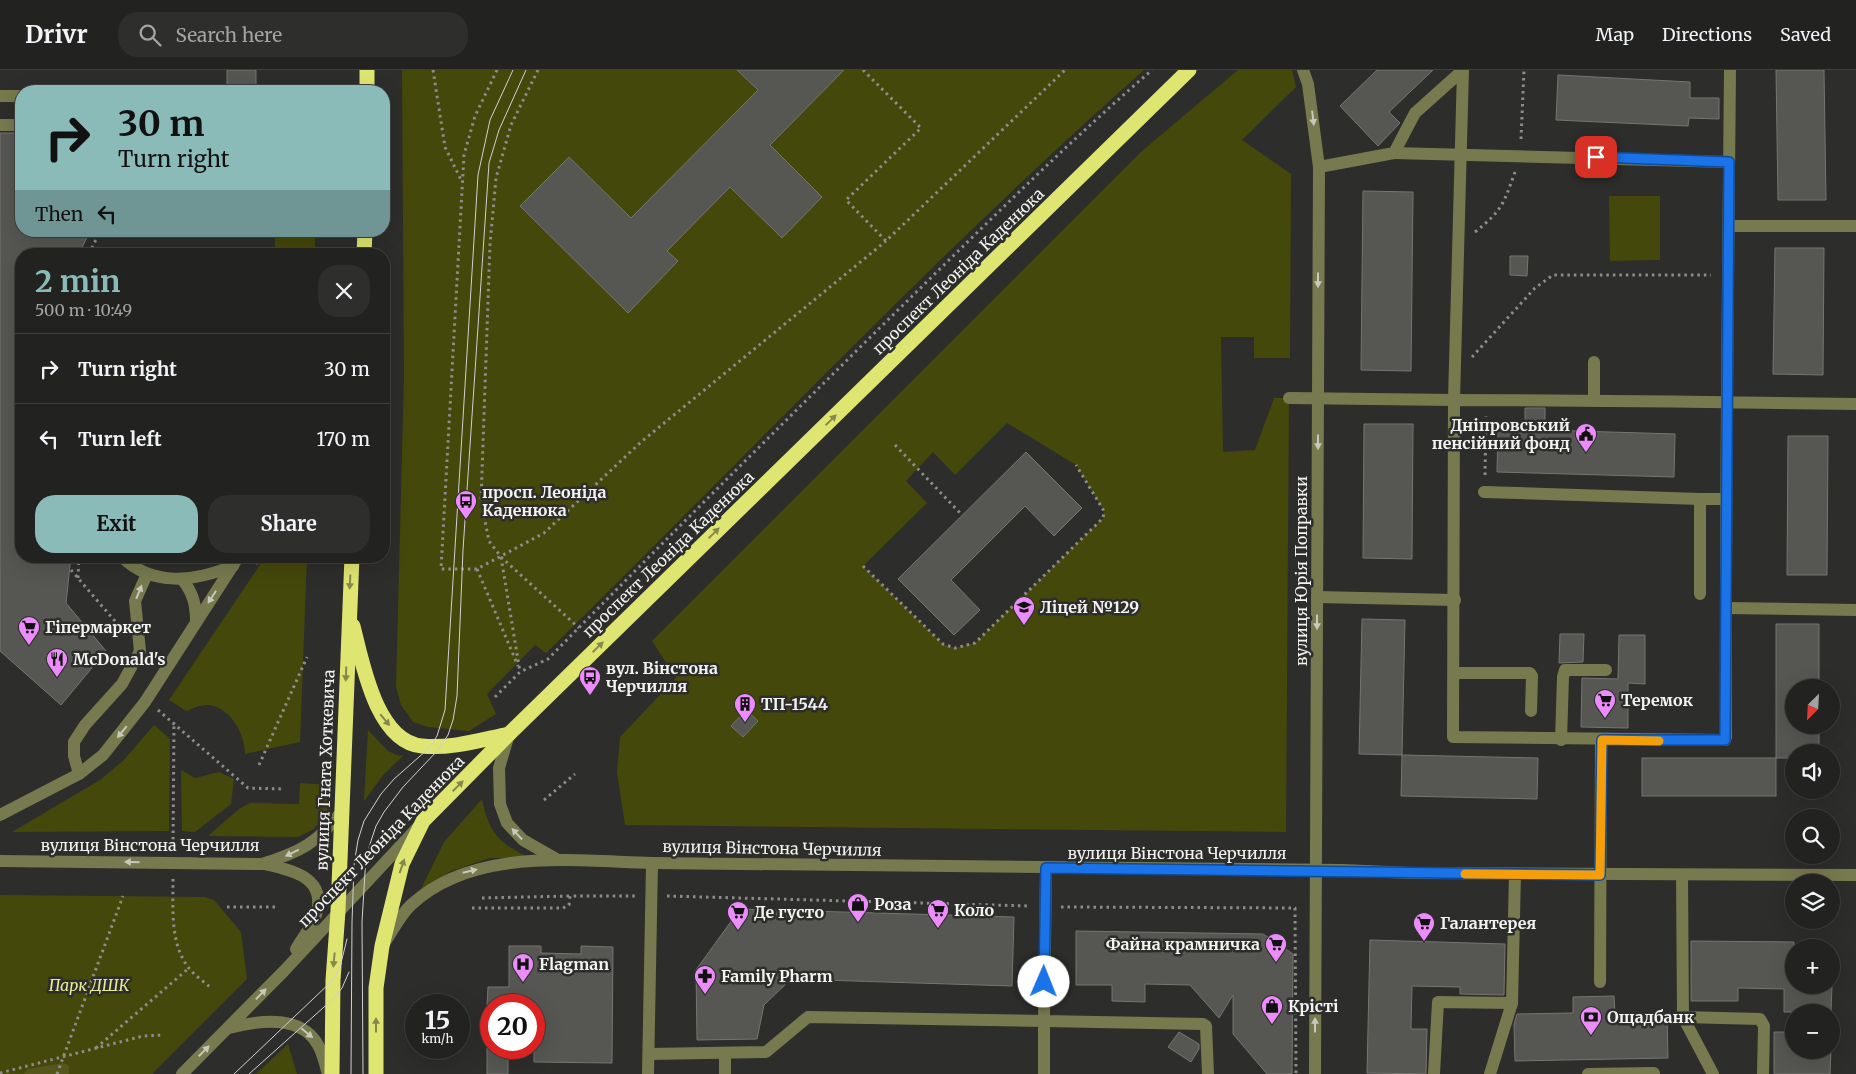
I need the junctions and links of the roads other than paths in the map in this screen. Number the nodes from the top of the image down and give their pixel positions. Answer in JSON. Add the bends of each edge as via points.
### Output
{"nodes":[{"id":1,"x":367,"y":70,"type":"edge"},
{"id":2,"x":1189,"y":70,"type":"edge"},
{"id":3,"x":1303,"y":70,"type":"edge"},
{"id":4,"x":1463,"y":70,"type":"edge"},
{"id":5,"x":1730,"y":70,"type":"edge"},
{"id":6,"x":367,"y":85,"type":"edge"},
{"id":7,"x":0,"y":96,"type":"edge"},
{"id":8,"x":15,"y":96,"type":"edge"},
{"id":9,"x":15,"y":125,"type":"edge"},
{"id":10,"x":0,"y":126,"type":"edge"},
{"id":11,"x":1394,"y":153,"type":"junction"},
{"id":12,"x":1461,"y":153,"type":"junction"},
{"id":13,"x":1729,"y":162,"type":"junction"},
{"id":14,"x":1319,"y":167,"type":"junction"},
{"id":15,"x":1728,"y":226,"type":"junction"},
{"id":16,"x":1856,"y":226,"type":"edge"},
{"id":17,"x":1594,"y":362,"type":"dead end"},
{"id":18,"x":1289,"y":398,"type":"dead end"},
{"id":19,"x":1317,"y":398,"type":"junction"},
{"id":20,"x":1454,"y":400,"type":"junction"},
{"id":21,"x":1594,"y":401,"type":"junction"},
{"id":22,"x":1727,"y":402,"type":"junction"},
{"id":23,"x":1856,"y":404,"type":"edge"},
{"id":24,"x":1484,"y":492,"type":"road end"},
{"id":25,"x":1700,"y":498,"type":"junction"},
{"id":26,"x":1726,"y":499,"type":"junction"},
{"id":27,"x":128,"y":563,"type":"edge"},
{"id":28,"x":232,"y":563,"type":"edge"},
{"id":29,"x":235,"y":563,"type":"edge"},
{"id":30,"x":352,"y":563,"type":"edge"},
{"id":31,"x":147,"y":574,"type":"junction"},
{"id":32,"x":182,"y":580,"type":"junction"},
{"id":33,"x":1700,"y":594,"type":"dead end"},
{"id":34,"x":1317,"y":597,"type":"junction"},
{"id":35,"x":1455,"y":600,"type":"junction"},
{"id":36,"x":349,"y":608,"type":"junction"},
{"id":37,"x":1726,"y":608,"type":"junction"},
{"id":38,"x":1856,"y":610,"type":"edge"},
{"id":39,"x":196,"y":622,"type":"junction"},
{"id":40,"x":1606,"y":670,"type":"dead end"},
{"id":41,"x":1454,"y":673,"type":"junction"},
{"id":42,"x":1531,"y":711,"type":"dead end"},
{"id":43,"x":509,"y":734,"type":"junction"},
{"id":44,"x":1560,"y":740,"type":"junction"},
{"id":45,"x":1602,"y":740,"type":"junction"},
{"id":46,"x":80,"y":774,"type":"junction"},
{"id":47,"x":342,"y":811,"type":"junction"},
{"id":48,"x":0,"y":815,"type":"edge"},
{"id":49,"x":424,"y":820,"type":"junction"},
{"id":50,"x":558,"y":860,"type":"junction"},
{"id":51,"x":0,"y":861,"type":"edge"},
{"id":52,"x":652,"y":863,"type":"junction"},
{"id":53,"x":262,"y":864,"type":"junction"},
{"id":54,"x":1046,"y":868,"type":"junction"},
{"id":55,"x":1315,"y":870,"type":"junction"},
{"id":56,"x":1515,"y":874,"type":"junction"},
{"id":57,"x":1600,"y":875,"type":"junction"},
{"id":58,"x":1682,"y":875,"type":"junction"},
{"id":59,"x":1856,"y":875,"type":"edge"},
{"id":60,"x":338,"y":911,"type":"junction"},
{"id":61,"x":382,"y":946,"type":"junction"},
{"id":62,"x":284,"y":970,"type":"junction"},
{"id":63,"x":1600,"y":982,"type":"dead end"},
{"id":64,"x":1512,"y":1002,"type":"junction"},
{"id":65,"x":1683,"y":1017,"type":"junction"},
{"id":66,"x":1044,"y":1020,"type":"junction"},
{"id":67,"x":227,"y":1029,"type":"junction"},
{"id":68,"x":725,"y":1053,"type":"junction"},
{"id":69,"x":649,"y":1054,"type":"junction"},
{"id":70,"x":1654,"y":1073,"type":"edge"},
{"id":71,"x":182,"y":1074,"type":"edge"},
{"id":72,"x":328,"y":1074,"type":"edge"},
{"id":73,"x":332,"y":1074,"type":"edge"},
{"id":74,"x":376,"y":1074,"type":"edge"},
{"id":75,"x":648,"y":1074,"type":"edge"},
{"id":76,"x":725,"y":1074,"type":"edge"},
{"id":77,"x":1044,"y":1074,"type":"edge"},
{"id":78,"x":1208,"y":1074,"type":"edge"},
{"id":79,"x":1315,"y":1074,"type":"edge"},
{"id":80,"x":1434,"y":1074,"type":"edge"},
{"id":81,"x":1490,"y":1074,"type":"edge"},
{"id":82,"x":1588,"y":1074,"type":"edge"},
{"id":83,"x":1603,"y":1074,"type":"edge"},
{"id":84,"x":1712,"y":1074,"type":"edge"},
{"id":85,"x":1763,"y":1074,"type":"edge"}],
"edges":[{"from":1,"to":6,"type":"highway"},
{"from":43,"to":2,"type":"highway","name":"проспект Леоніда Каденюка","one_way":true},
{"from":3,"to":14,"type":"street","name":"вулиця Юрія Поправки","one_way":true,"via":[[1308,84]]},
{"from":4,"to":11,"type":"street","via":[[1414,113]]},
{"from":4,"to":12,"type":"street"},
{"from":5,"to":13,"type":"street"},
{"from":7,"to":8,"type":"street"},
{"from":9,"to":10,"type":"street"},
{"from":11,"to":12,"type":"street"},
{"from":11,"to":14,"type":"street"},
{"from":12,"to":13,"type":"street"},
{"from":12,"to":20,"type":"street"},
{"from":13,"to":15,"type":"street"},
{"from":14,"to":19,"type":"street","name":"вулиця Юрія Поправки","one_way":true},
{"from":15,"to":16,"type":"street"},
{"from":15,"to":22,"type":"street"},
{"from":17,"to":21,"type":"street"},
{"from":18,"to":19,"type":"street"},
{"from":19,"to":20,"type":"street"},
{"from":19,"to":34,"type":"street","name":"вулиця Юрія Поправки","one_way":true},
{"from":20,"to":21,"type":"street"},
{"from":20,"to":35,"type":"street"},
{"from":21,"to":22,"type":"street"},
{"from":22,"to":23,"type":"street"},
{"from":22,"to":26,"type":"street"},
{"from":24,"to":25,"type":"street"},
{"from":25,"to":26,"type":"street"},
{"from":25,"to":33,"type":"street"},
{"from":26,"to":37,"type":"street"},
{"from":27,"to":31,"type":"street"},
{"from":28,"to":32,"type":"street","via":[[206,577]]},
{"from":29,"to":39,"type":"street","one_way":true},
{"from":30,"to":36,"type":"highway","name":"вулиця Гната Хоткевича","one_way":true},
{"from":31,"to":32,"type":"street"},
{"from":46,"to":31,"type":"street","one_way":true,"via":[[74,756],[74,742],[122,684],[140,651],[135,601]]},
{"from":32,"to":39,"type":"street","via":[[196,605]]},
{"from":34,"to":35,"type":"street"},
{"from":34,"to":55,"type":"street","name":"вулиця Юрія Поправки","one_way":true},
{"from":35,"to":41,"type":"street"},
{"from":36,"to":43,"type":"highway","one_way":true,"via":[[366,680],[379,712],[402,738],[420,746],[453,746]]},
{"from":36,"to":47,"type":"highway","name":"вулиця Гната Хоткевича","one_way":true},
{"from":37,"to":38,"type":"street"},
{"from":37,"to":45,"type":"street","via":[[1725,740]]},
{"from":39,"to":46,"type":"street","one_way":true,"via":[[144,702],[103,755]]},
{"from":40,"to":44,"type":"street","via":[[1566,670]]},
{"from":41,"to":42,"type":"street","via":[[1530,673]]},
{"from":41,"to":44,"type":"street","via":[[1453,737]]},
{"from":49,"to":43,"type":"highway","name":"проспект Леоніда Каденюка","one_way":true},
{"from":50,"to":43,"type":"street","name":"вулиця Вінстона Черчилля","one_way":true,"via":[[523,840],[507,823],[500,804],[499,768]]},
{"from":44,"to":45,"type":"street"},
{"from":45,"to":57,"type":"street"},
{"from":46,"to":48,"type":"street"},
{"from":47,"to":53,"type":"street","name":"вулиця Вінстона Черчилля","one_way":true,"via":[[328,830],[313,842]]},
{"from":47,"to":60,"type":"highway","name":"вулиця Гната Хоткевича"},
{"from":49,"to":60,"type":"street","name":"проспект Леоніда Каденюка"},
{"from":61,"to":49,"type":"highway","one_way":true,"via":[[402,864]]},
{"from":50,"to":52,"type":"street","name":"вулиця Вінстона Черчилля"},
{"from":61,"to":50,"type":"street","name":"вулиця Вінстона Черчилля","one_way":true,"via":[[411,905],[456,874],[507,863]]},
{"from":53,"to":51,"type":"street","name":"вулиця Вінстона Черчилля","one_way":true},
{"from":52,"to":54,"type":"street","name":"вулиця Вінстона Черчилля"},
{"from":52,"to":69,"type":"street"},
{"from":53,"to":62,"type":"street","via":[[305,876],[314,885],[318,898],[316,915]]},
{"from":54,"to":55,"type":"street","name":"вулиця Вінстона Черчилля"},
{"from":54,"to":66,"type":"street"},
{"from":55,"to":56,"type":"street","name":"вулиця Вінстона Черчилля"},
{"from":79,"to":55,"type":"street","name":"вулиця Юрія Поправки","one_way":true},
{"from":56,"to":57,"type":"street","name":"вулиця Вінстона Черчилля"},
{"from":56,"to":64,"type":"street"},
{"from":57,"to":58,"type":"street","name":"вулиця Вінстона Черчилля"},
{"from":57,"to":63,"type":"street"},
{"from":58,"to":59,"type":"street","name":"вулиця Вінстона Черчилля"},
{"from":58,"to":65,"type":"street"},
{"from":60,"to":62,"type":"street","name":"проспект Леоніда Каденюка"},
{"from":60,"to":73,"type":"highway","name":"вулиця Гната Хоткевича","one_way":true},
{"from":74,"to":61,"type":"highway","one_way":true,"via":[[376,988]]},
{"from":67,"to":62,"type":"street","name":"проспект Леоніда Каденюка","one_way":true},
{"from":64,"to":80,"type":"street","via":[[1438,1002]]},
{"from":64,"to":81,"type":"street"},
{"from":65,"to":84,"type":"street"},
{"from":65,"to":85,"type":"street","via":[[1760,1018],[1764,1026]]},
{"from":66,"to":68,"type":"street","via":[[808,1017],[766,1052]]},
{"from":66,"to":77,"type":"street"},
{"from":66,"to":78,"type":"street","via":[[1203,1024],[1208,1034]]},
{"from":71,"to":67,"type":"street","name":"проспект Леоніда Каденюка","one_way":true},
{"from":67,"to":72,"type":"street","one_way":true,"via":[[254,1021],[299,1028],[318,1045]]},
{"from":68,"to":69,"type":"street"},
{"from":68,"to":76,"type":"street"},
{"from":69,"to":75,"type":"street"},
{"from":70,"to":83,"type":"street"},
{"from":82,"to":83,"type":"street"}]}
